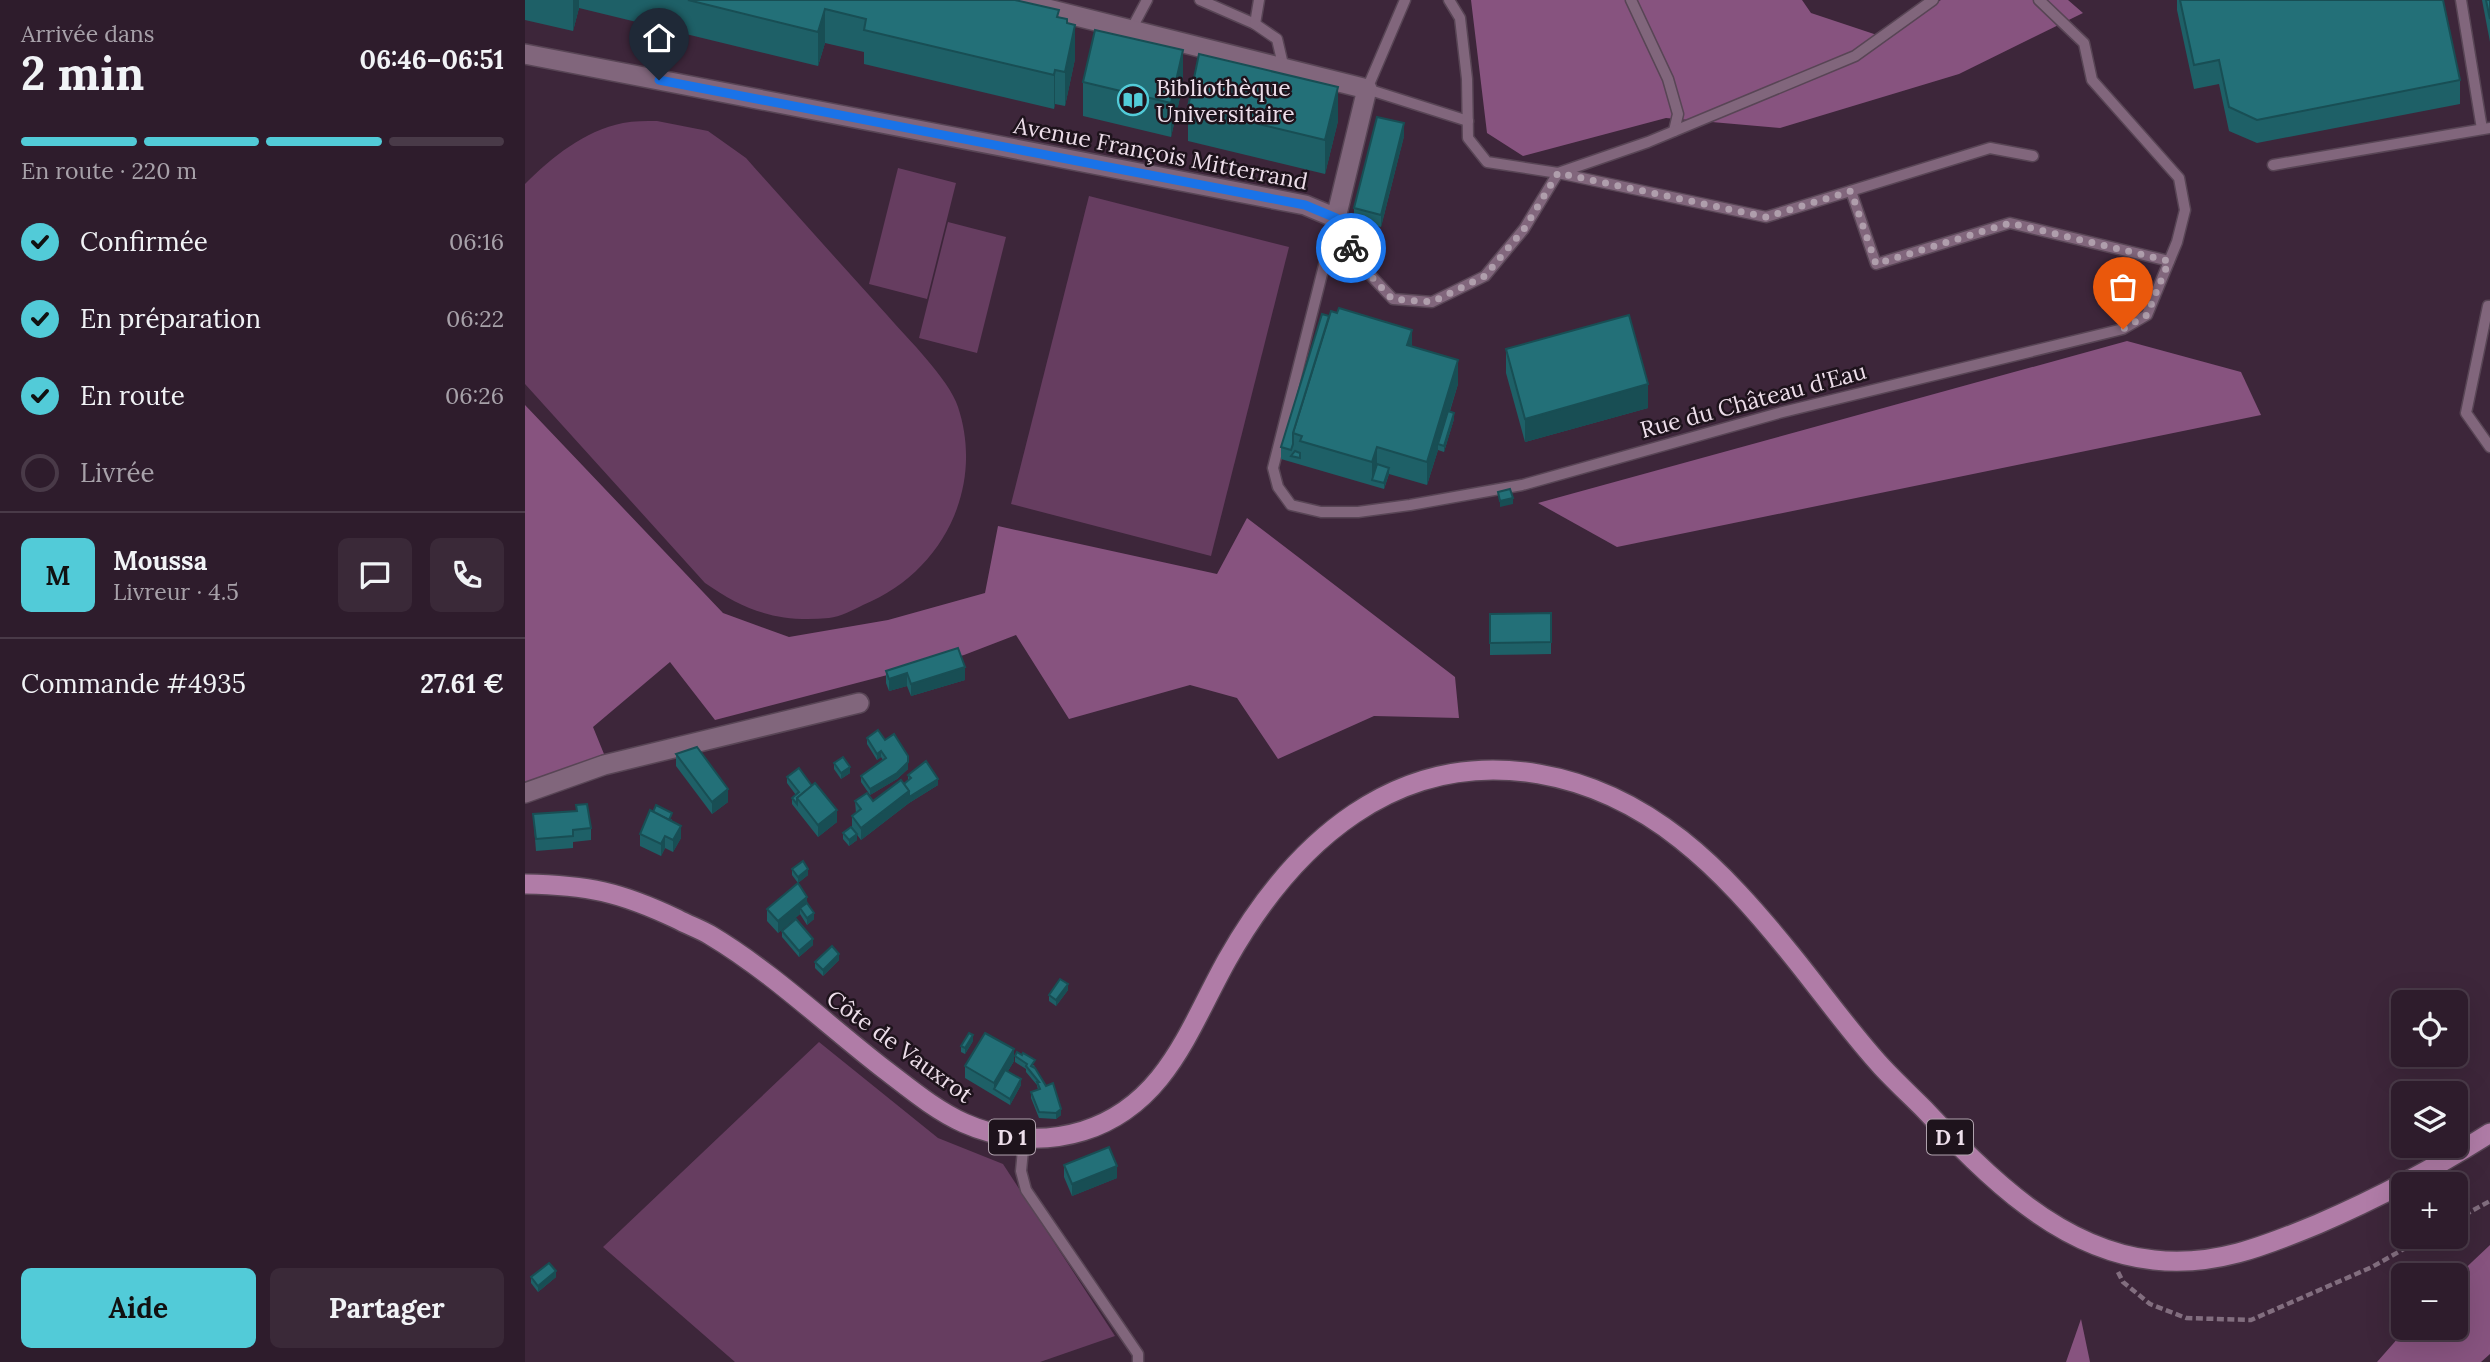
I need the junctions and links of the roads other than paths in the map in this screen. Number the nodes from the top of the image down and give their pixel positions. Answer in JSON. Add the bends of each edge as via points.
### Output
{"nodes":[{"id":1,"x":1012,"y":0,"type":"edge"},
{"id":2,"x":1147,"y":0,"type":"edge"},
{"id":3,"x":1200,"y":0,"type":"edge"},
{"id":4,"x":1259,"y":0,"type":"edge"},
{"id":5,"x":1405,"y":0,"type":"edge"},
{"id":6,"x":1449,"y":0,"type":"edge"},
{"id":7,"x":1631,"y":0,"type":"edge"},
{"id":8,"x":1933,"y":0,"type":"edge"},
{"id":9,"x":2039,"y":0,"type":"edge"},
{"id":10,"x":2461,"y":0,"type":"edge"},
{"id":11,"x":1255,"y":24,"type":"junction"},
{"id":12,"x":1131,"y":30,"type":"junction"},
{"id":13,"x":525,"y":54,"type":"edge"},
{"id":14,"x":1284,"y":69,"type":"junction"},
{"id":15,"x":1367,"y":89,"type":"junction"},
{"id":16,"x":1468,"y":121,"type":"junction"},
{"id":17,"x":2486,"y":128,"type":"edge"},
{"id":18,"x":1674,"y":131,"type":"junction"},
{"id":19,"x":2033,"y":156,"type":"dead end"},
{"id":20,"x":2273,"y":165,"type":"dead end"},
{"id":21,"x":1558,"y":173,"type":"junction"},
{"id":22,"x":1851,"y":191,"type":"junction"},
{"id":23,"x":1336,"y":218,"type":"junction"},
{"id":24,"x":2169,"y":261,"type":"junction"},
{"id":25,"x":2490,"y":306,"type":"edge"},
{"id":26,"x":2490,"y":447,"type":"edge"},
{"id":27,"x":859,"y":703,"type":"dead end"},
{"id":28,"x":525,"y":793,"type":"edge"},
{"id":29,"x":525,"y":884,"type":"edge"},
{"id":30,"x":2490,"y":1133,"type":"edge"},
{"id":31,"x":1024,"y":1139,"type":"junction"},
{"id":32,"x":1138,"y":1362,"type":"edge"}],
"edges":[{"from":1,"to":12,"type":"street"},
{"from":2,"to":12,"type":"lane"},
{"from":3,"to":11,"type":"lane"},
{"from":4,"to":11,"type":"lane"},
{"from":5,"to":15,"type":"lane"},
{"from":6,"to":16,"type":"lane","via":[[1460,18]]},
{"from":7,"to":18,"type":"lane","via":[[1668,79],[1678,114]]},
{"from":8,"to":18,"type":"lane","via":[[1855,56]]},
{"from":9,"to":24,"type":"lane","name":"Rue du Château d'Eau","via":[[2084,43],[2092,79],[2179,178],[2185,210]]},
{"from":10,"to":17,"type":"lane"},
{"from":11,"to":14,"type":"lane","via":[[1277,39]]},
{"from":12,"to":14,"type":"street"},
{"from":13,"to":23,"type":"street","name":"Avenue François Mitterrand","via":[[1305,205]]},
{"from":14,"to":15,"type":"street"},
{"from":15,"to":16,"type":"lane"},
{"from":15,"to":23,"type":"street"},
{"from":16,"to":21,"type":"lane","via":[[1468,138],[1487,162]]},
{"from":17,"to":20,"type":"lane"},
{"from":18,"to":21,"type":"lane"},
{"from":19,"to":22,"type":"lane","via":[[1990,148]]},
{"from":21,"to":22,"type":"lane","via":[[1766,217]]},
{"from":21,"to":23,"type":"lane","via":[[1524,229],[1485,276],[1432,302],[1392,299],[1358,262]]},
{"from":22,"to":24,"type":"lane","via":[[1876,264],[2010,223]]},
{"from":23,"to":24,"type":"lane","name":"Rue du Château d'Eau","via":[[1273,468],[1278,487],[1291,505],[1321,512],[1397,507],[1522,485],[1779,413],[2123,329],[2147,315]]},
{"from":25,"to":26,"type":"lane","via":[[2466,413]]},
{"from":27,"to":28,"type":"street","via":[[604,765]]},
{"from":29,"to":31,"type":"main road","name":"Côte de Vauxrot","number":"D 1","via":[[608,891],[707,933],[929,1102],[964,1123]]},
{"from":30,"to":31,"type":"main road","name":"Côte de Vauxrot","number":"D 1","via":[[2396,1188],[2257,1249],[2197,1261],[2152,1260],[2107,1250],[2049,1221],[1954,1142],[1879,1064],[1712,863],[1650,817],[1610,795],[1533,772],[1490,769],[1452,772],[1410,785],[1376,800],[1335,827],[1272,889],[1154,1086],[1104,1123],[1063,1136]]},
{"from":31,"to":32,"type":"lane","via":[[1021,1171],[1026,1191],[1138,1354]]}]}
